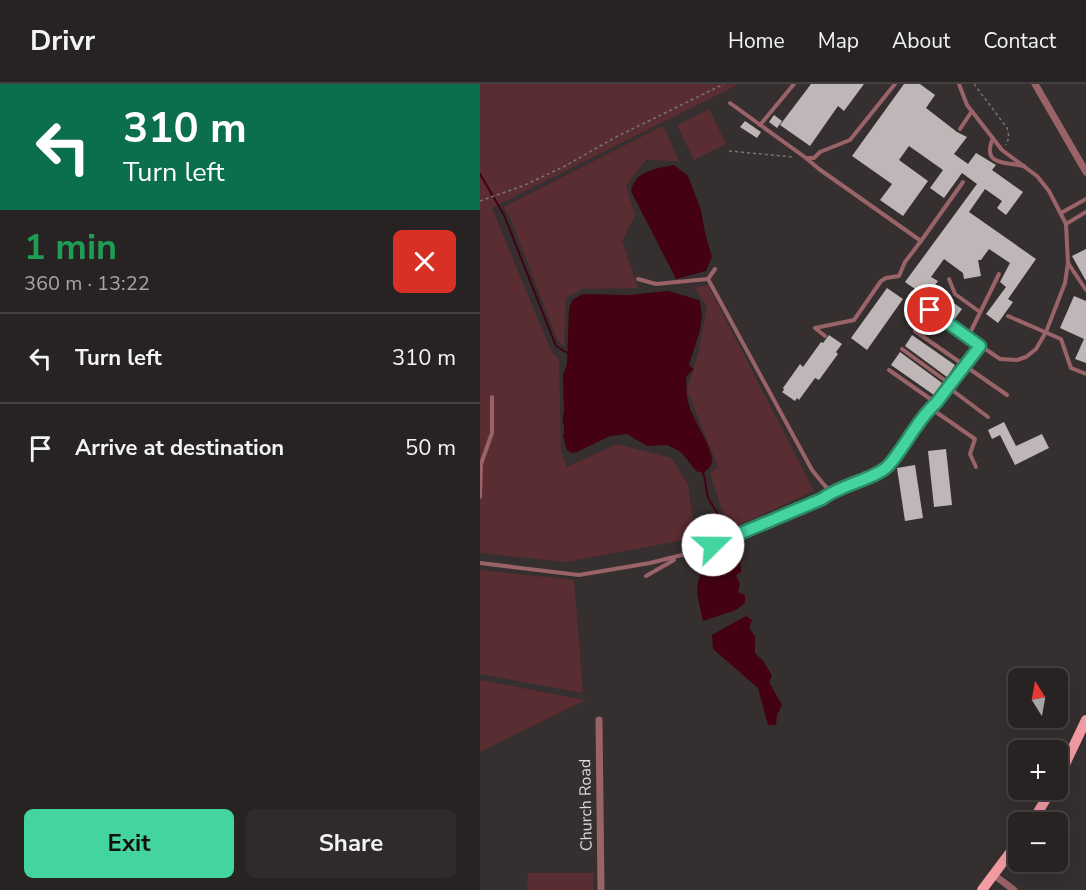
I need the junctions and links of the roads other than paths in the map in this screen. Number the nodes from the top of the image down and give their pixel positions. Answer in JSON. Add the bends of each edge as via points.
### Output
{"nodes":[{"id":1,"x":794,"y":84,"type":"edge"},
{"id":2,"x":895,"y":84,"type":"edge"},
{"id":3,"x":959,"y":84,"type":"edge"},
{"id":4,"x":1035,"y":84,"type":"edge"},
{"id":5,"x":730,"y":103,"type":"dead end"},
{"id":6,"x":972,"y":111,"type":"junction"},
{"id":7,"x":760,"y":125,"type":"junction"},
{"id":8,"x":960,"y":129,"type":"dead end"},
{"id":9,"x":993,"y":138,"type":"junction"},
{"id":10,"x":806,"y":158,"type":"junction"},
{"id":11,"x":1024,"y":166,"type":"junction"},
{"id":12,"x":1086,"y":172,"type":"edge"},
{"id":13,"x":963,"y":182,"type":"dead end"},
{"id":14,"x":1086,"y":199,"type":"edge"},
{"id":15,"x":1061,"y":213,"type":"junction"},
{"id":16,"x":1086,"y":213,"type":"edge"},
{"id":17,"x":1066,"y":224,"type":"junction"},
{"id":18,"x":921,"y":241,"type":"junction"},
{"id":19,"x":1068,"y":263,"type":"junction"},
{"id":20,"x":715,"y":268,"type":"dead end"},
{"id":21,"x":999,"y":274,"type":"dead end"},
{"id":22,"x":638,"y":279,"type":"dead end"},
{"id":23,"x":708,"y":279,"type":"junction"},
{"id":24,"x":949,"y":279,"type":"dead end"},
{"id":25,"x":1086,"y":290,"type":"edge"},
{"id":26,"x":930,"y":310,"type":"dead end"},
{"id":27,"x":980,"y":312,"type":"junction"},
{"id":28,"x":1008,"y":316,"type":"dead end"},
{"id":29,"x":915,"y":331,"type":"dead end"},
{"id":30,"x":1046,"y":332,"type":"junction"},
{"id":31,"x":825,"y":336,"type":"dead end"},
{"id":32,"x":968,"y":337,"type":"junction"},
{"id":33,"x":980,"y":346,"type":"junction"},
{"id":34,"x":902,"y":349,"type":"dead end"},
{"id":35,"x":964,"y":366,"type":"junction"},
{"id":36,"x":889,"y":370,"type":"dead end"},
{"id":37,"x":1086,"y":374,"type":"edge"},
{"id":38,"x":949,"y":386,"type":"junction"},
{"id":39,"x":1007,"y":395,"type":"dead end"},
{"id":40,"x":492,"y":397,"type":"dead end"},
{"id":41,"x":934,"y":405,"type":"junction"},
{"id":42,"x":988,"y":417,"type":"dead end"},
{"id":43,"x":976,"y":467,"type":"dead end"},
{"id":44,"x":832,"y":491,"type":"junction"},
{"id":45,"x":480,"y":497,"type":"edge"},
{"id":46,"x":678,"y":558,"type":"junction"},
{"id":47,"x":480,"y":563,"type":"edge"},
{"id":48,"x":646,"y":576,"type":"dead end"},
{"id":49,"x":599,"y":720,"type":"dead end"},
{"id":50,"x":1086,"y":720,"type":"edge"},
{"id":51,"x":1068,"y":759,"type":"edge"},
{"id":52,"x":1008,"y":856,"type":"edge"},
{"id":53,"x":994,"y":875,"type":"junction"},
{"id":54,"x":601,"y":890,"type":"edge"},
{"id":55,"x":982,"y":890,"type":"edge"},
{"id":56,"x":1014,"y":890,"type":"edge"}],
"edges":[{"from":1,"to":7,"type":"lane"},
{"from":2,"to":10,"type":"lane","via":[[850,140],[814,158]]},
{"from":3,"to":6,"type":"lane"},
{"from":4,"to":12,"type":"street"},
{"from":5,"to":7,"type":"lane"},
{"from":6,"to":8,"type":"lane"},
{"from":6,"to":9,"type":"lane"},
{"from":7,"to":10,"type":"lane"},
{"from":9,"to":11,"type":"lane"},
{"from":9,"to":11,"type":"lane","via":[[989,150],[992,158]]},
{"from":10,"to":18,"type":"lane"},
{"from":11,"to":15,"type":"lane","via":[[1049,191]]},
{"from":13,"to":18,"type":"lane"},
{"from":14,"to":15,"type":"lane"},
{"from":15,"to":17,"type":"lane"},
{"from":16,"to":17,"type":"lane"},
{"from":17,"to":19,"type":"lane"},
{"from":18,"to":31,"type":"lane","via":[[899,276],[881,280],[854,320],[815,328]]},
{"from":19,"to":25,"type":"lane"},
{"from":19,"to":30,"type":"lane"},
{"from":20,"to":23,"type":"lane"},
{"from":21,"to":27,"type":"lane"},
{"from":22,"to":23,"type":"lane","via":[[656,284]]},
{"from":23,"to":44,"type":"lane","via":[[812,470]]},
{"from":24,"to":27,"type":"lane","via":[[956,294]]},
{"from":26,"to":32,"type":"lane"},
{"from":27,"to":32,"type":"lane"},
{"from":28,"to":30,"type":"lane"},
{"from":29,"to":35,"type":"lane"},
{"from":30,"to":33,"type":"lane","via":[[1036,349],[1017,360],[1000,359]]},
{"from":30,"to":37,"type":"lane","via":[[1061,339],[1071,368]]},
{"from":32,"to":33,"type":"lane"},
{"from":33,"to":35,"type":"lane"},
{"from":34,"to":38,"type":"lane"},
{"from":35,"to":38,"type":"lane"},
{"from":35,"to":39,"type":"lane"},
{"from":36,"to":41,"type":"lane"},
{"from":38,"to":41,"type":"lane"},
{"from":38,"to":42,"type":"lane"},
{"from":40,"to":45,"type":"lane","via":[[492,433],[481,464]]},
{"from":41,"to":43,"type":"lane","via":[[936,412],[975,439],[970,454]]},
{"from":41,"to":44,"type":"lane","via":[[887,467]]},
{"from":44,"to":46,"type":"lane","via":[[812,504]]},
{"from":46,"to":47,"type":"lane","via":[[579,575]]},
{"from":46,"to":48,"type":"lane"},
{"from":49,"to":54,"type":"street","name":"Church Road"},
{"from":50,"to":51,"type":"main road"},
{"from":52,"to":53,"type":"main road"},
{"from":53,"to":55,"type":"main road"},
{"from":53,"to":56,"type":"street"}]}
